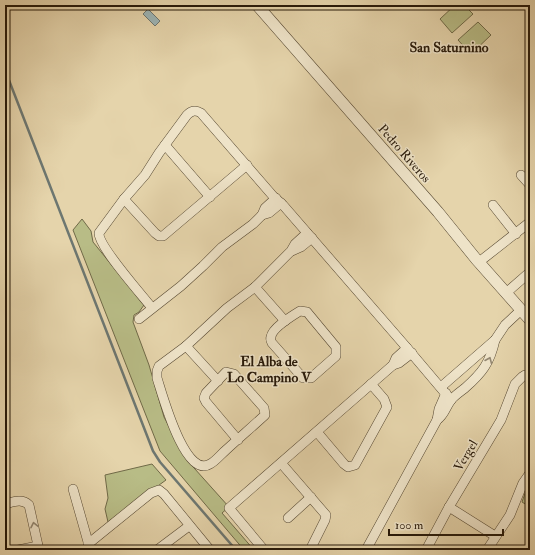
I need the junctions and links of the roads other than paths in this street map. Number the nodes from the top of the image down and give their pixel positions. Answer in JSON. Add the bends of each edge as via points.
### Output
{"nodes":[{"id":1,"x":260,"y":8,"type":"edge"},
{"id":2,"x":165,"y":145,"type":"junction"},
{"id":3,"x":246,"y":165,"type":"junction"},
{"id":4,"x":522,"y":175,"type":"dead end"},
{"id":5,"x":530,"y":185,"type":"edge"},
{"id":6,"x":210,"y":196,"type":"junction"},
{"id":7,"x":124,"y":199,"type":"junction"},
{"id":8,"x":278,"y":201,"type":"junction"},
{"id":9,"x":493,"y":206,"type":"dead end"},
{"id":10,"x":530,"y":222,"type":"edge"},
{"id":11,"x":516,"y":234,"type":"junction"},
{"id":12,"x":310,"y":236,"type":"junction"},
{"id":13,"x":479,"y":262,"type":"junction"},
{"id":14,"x":530,"y":272,"type":"edge"},
{"id":15,"x":255,"y":287,"type":"junction"},
{"id":16,"x":506,"y":293,"type":"junction"},
{"id":17,"x":152,"y":308,"type":"junction"},
{"id":18,"x":522,"y":310,"type":"junction"},
{"id":19,"x":140,"y":318,"type":"dead end"},
{"id":20,"x":530,"y":320,"type":"edge"},
{"id":21,"x":285,"y":321,"type":"junction"},
{"id":22,"x":495,"y":340,"type":"junction"},
{"id":23,"x":186,"y":346,"type":"junction"},
{"id":24,"x":410,"y":350,"type":"junction"},
{"id":25,"x":455,"y":375,"type":"junction"},
{"id":26,"x":527,"y":376,"type":"edge"},
{"id":27,"x":218,"y":381,"type":"junction"},
{"id":28,"x":371,"y":384,"type":"junction"},
{"id":29,"x":465,"y":388,"type":"junction"},
{"id":30,"x":446,"y":394,"type":"junction"},
{"id":31,"x":317,"y":432,"type":"junction"},
{"id":32,"x":238,"y":440,"type":"junction"},
{"id":33,"x":281,"y":463,"type":"junction"},
{"id":34,"x":530,"y":473,"type":"edge"},
{"id":35,"x":73,"y":489,"type":"dead end"},
{"id":36,"x":311,"y":497,"type":"junction"},
{"id":37,"x":5,"y":504,"type":"edge"},
{"id":38,"x":449,"y":507,"type":"junction"},
{"id":39,"x":288,"y":518,"type":"dead end"},
{"id":40,"x":189,"y":526,"type":"junction"},
{"id":41,"x":495,"y":536,"type":"junction"},
{"id":42,"x":89,"y":547,"type":"edge"},
{"id":43,"x":39,"y":548,"type":"edge"},
{"id":44,"x":18,"y":550,"type":"edge"},
{"id":45,"x":157,"y":550,"type":"edge"},
{"id":46,"x":210,"y":550,"type":"edge"},
{"id":47,"x":264,"y":550,"type":"edge"},
{"id":48,"x":310,"y":550,"type":"edge"},
{"id":49,"x":366,"y":550,"type":"edge"},
{"id":50,"x":426,"y":550,"type":"edge"},
{"id":51,"x":487,"y":550,"type":"edge"}],
"edges":[{"from":1,"to":13,"type":"street","name":"Pedro Riveros"},
{"from":2,"to":3,"type":"street","via":[[187,115],[197,111]]},
{"from":2,"to":6,"type":"street"},
{"from":2,"to":7,"type":"street","via":[[145,175]]},
{"from":3,"to":6,"type":"street"},
{"from":3,"to":8,"type":"street"},
{"from":4,"to":5,"type":"street"},
{"from":6,"to":7,"type":"street","via":[[168,234],[161,236],[154,233]]},
{"from":7,"to":17,"type":"street","via":[[100,230],[98,237]]},
{"from":8,"to":12,"type":"street"},
{"from":8,"to":17,"type":"street","via":[[269,213],[262,215],[222,247],[204,266]]},
{"from":9,"to":11,"type":"street"},
{"from":10,"to":11,"type":"street"},
{"from":11,"to":13,"type":"street"},
{"from":12,"to":15,"type":"street"},
{"from":12,"to":24,"type":"street"},
{"from":13,"to":16,"type":"street","name":"Pedro Riveros"},
{"from":14,"to":16,"type":"street"},
{"from":15,"to":21,"type":"street"},
{"from":15,"to":23,"type":"street","via":[[220,314]]},
{"from":16,"to":18,"type":"street","name":"Pedro Riveros"},
{"from":17,"to":19,"type":"street"},
{"from":18,"to":20,"type":"street","name":"Pedro Riveros"},
{"from":18,"to":22,"type":"street","via":[[505,325]]},
{"from":21,"to":21,"type":"street","via":[[270,339],[303,378],[311,378],[336,356],[336,347],[307,312],[300,311]]},
{"from":22,"to":25,"type":"street"},
{"from":29,"to":22,"type":"street","one_way":true,"via":[[486,367]]},
{"from":23,"to":27,"type":"street"},
{"from":23,"to":32,"type":"street","via":[[159,366],[156,374],[177,437],[191,458],[203,466],[210,465]]},
{"from":24,"to":28,"type":"street","via":[[396,358],[393,365]]},
{"from":24,"to":30,"type":"street"},
{"from":25,"to":29,"type":"street"},
{"from":25,"to":30,"type":"street"},
{"from":26,"to":38,"type":"street","name":"Vergel","via":[[515,384],[501,420]]},
{"from":27,"to":32,"type":"street","via":[[204,398]]},
{"from":27,"to":32,"type":"street","via":[[226,372],[234,374],[266,412]]},
{"from":28,"to":31,"type":"street"},
{"from":28,"to":31,"type":"street","via":[[384,399],[387,407],[355,465],[348,467],[344,464]]},
{"from":29,"to":30,"type":"street"},
{"from":30,"to":49,"type":"street","via":[[445,413],[437,420]]},
{"from":31,"to":33,"type":"street"},
{"from":33,"to":36,"type":"street"},
{"from":33,"to":47,"type":"street","via":[[229,508]]},
{"from":34,"to":41,"type":"street","via":[[523,483],[510,515]]},
{"from":35,"to":42,"type":"street"},
{"from":36,"to":39,"type":"street"},
{"from":36,"to":48,"type":"street","via":[[326,515]]},
{"from":43,"to":37,"type":"street","one_way":true,"via":[[30,507],[22,501]]},
{"from":38,"to":41,"type":"street"},
{"from":38,"to":50,"type":"street","name":"Vergel"},
{"from":40,"to":42,"type":"street","via":[[159,490],[151,493]]},
{"from":40,"to":45,"type":"street"},
{"from":40,"to":46,"type":"street"},
{"from":41,"to":51,"type":"street"},
{"from":43,"to":44,"type":"street"}]}
